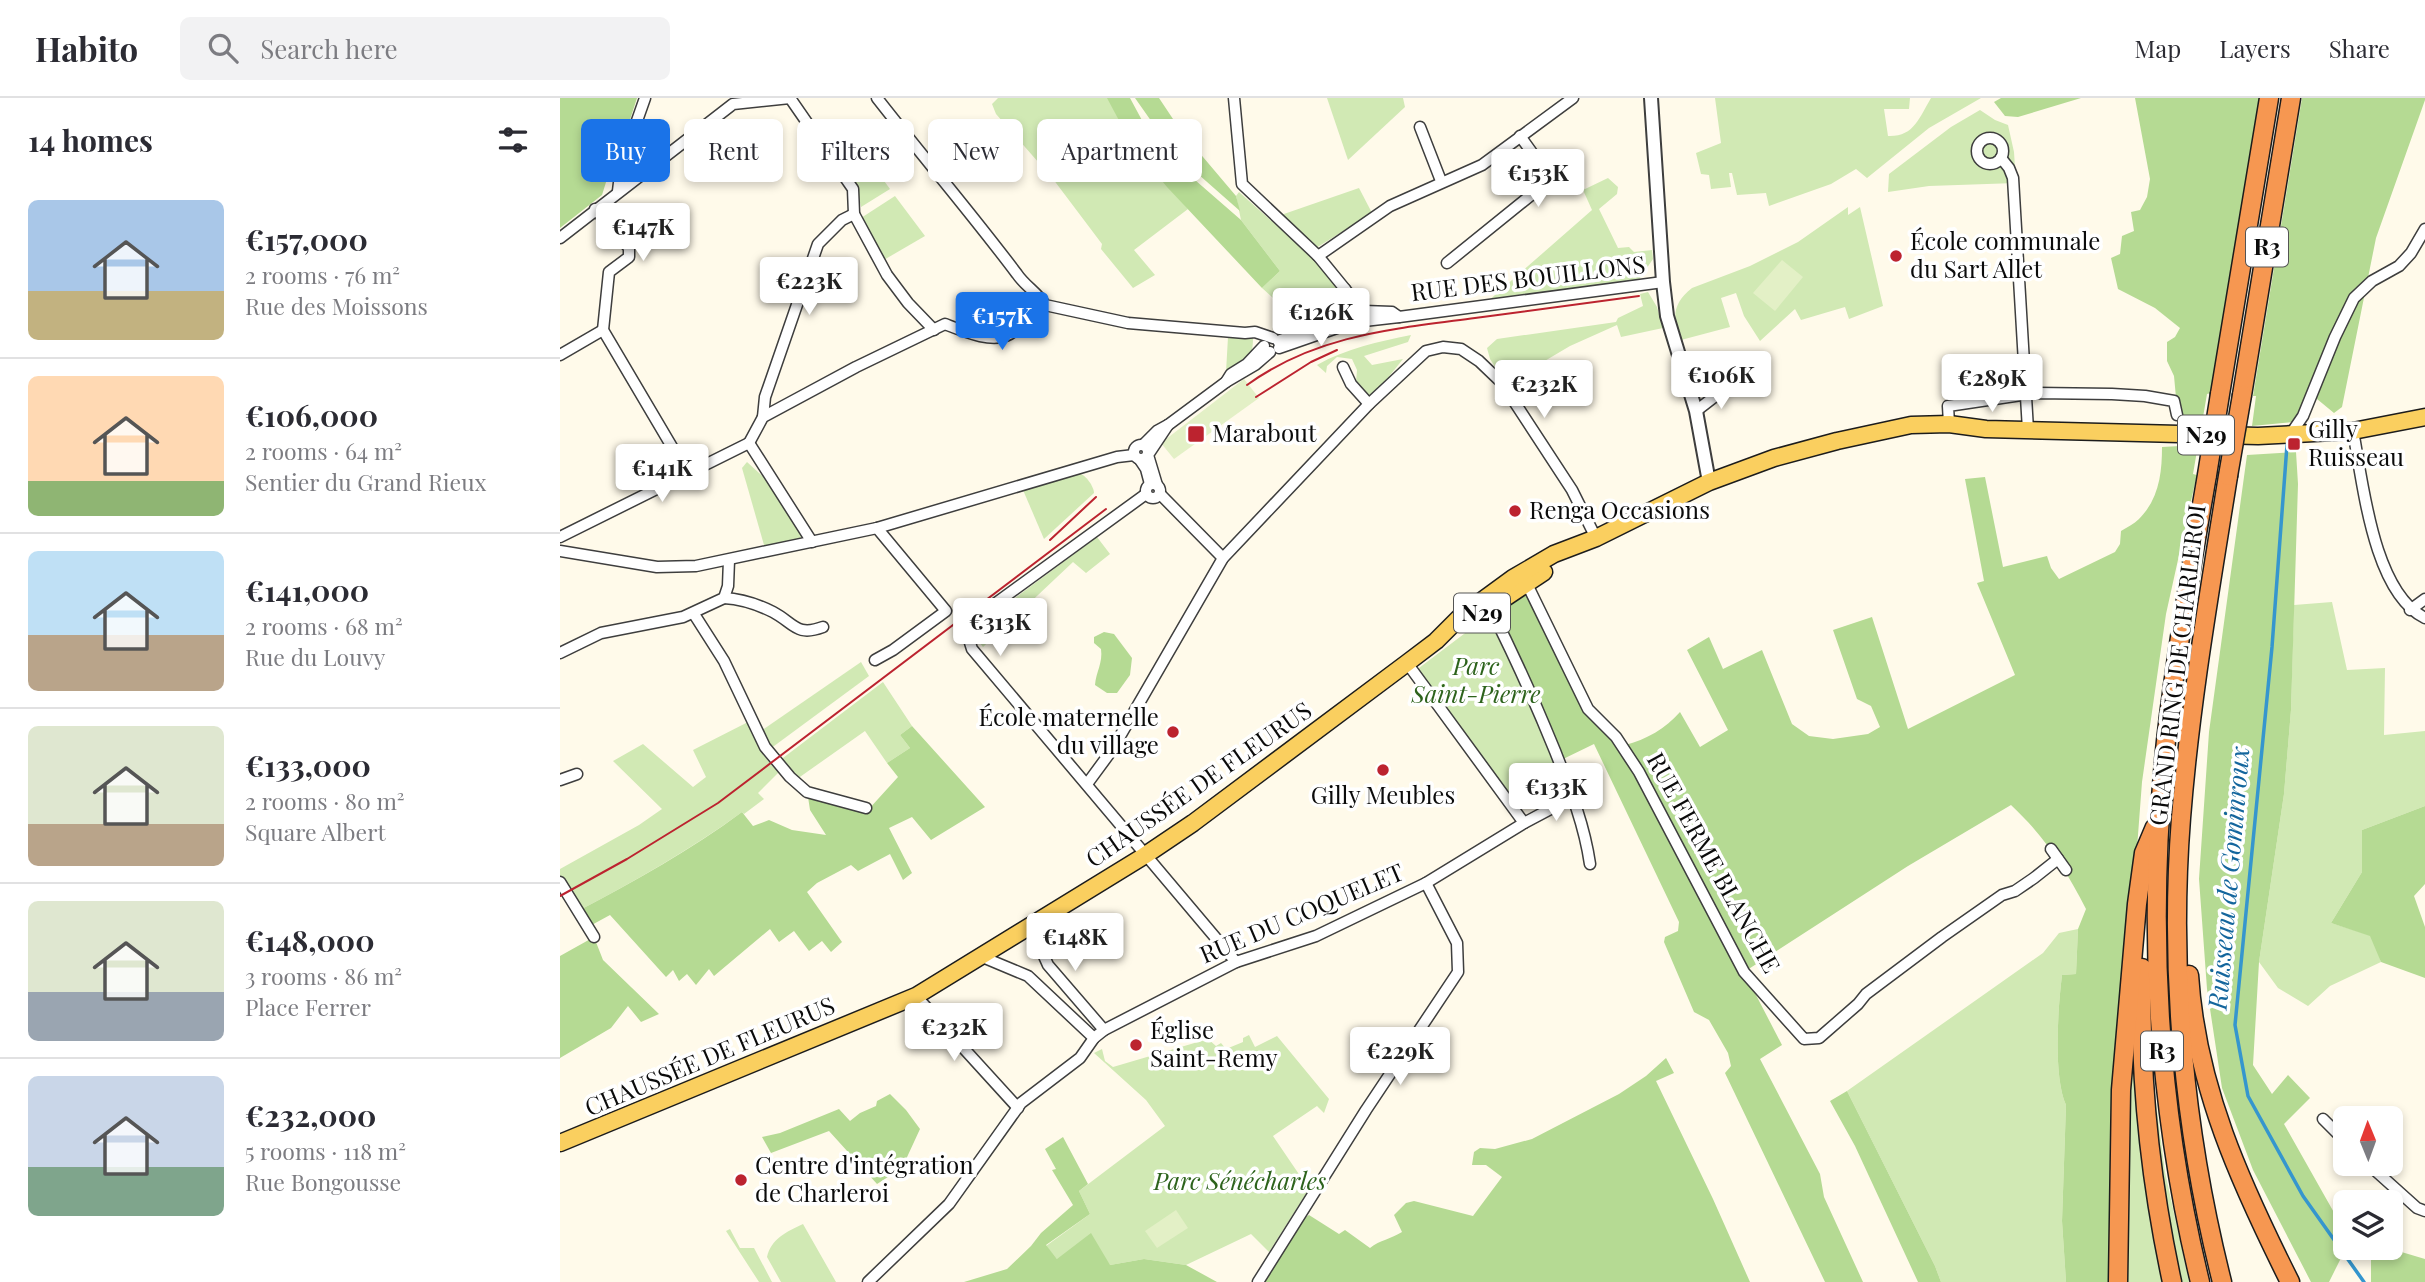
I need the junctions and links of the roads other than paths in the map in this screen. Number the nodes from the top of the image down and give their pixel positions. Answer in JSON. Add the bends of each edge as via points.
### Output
{"nodes":[{"id":1,"x":645,"y":98,"type":"edge"},
{"id":2,"x":790,"y":98,"type":"edge"},
{"id":3,"x":877,"y":98,"type":"edge"},
{"id":4,"x":1234,"y":98,"type":"edge"},
{"id":5,"x":1573,"y":98,"type":"edge"},
{"id":6,"x":1651,"y":98,"type":"edge"},
{"id":7,"x":2269,"y":98,"type":"edge"},
{"id":8,"x":2291,"y":98,"type":"edge"},
{"id":9,"x":730,"y":101,"type":"edge"},
{"id":10,"x":1420,"y":127,"type":"dead end"},
{"id":11,"x":1520,"y":136,"type":"junction"},
{"id":12,"x":2001,"y":158,"type":"dead end"},
{"id":13,"x":1441,"y":181,"type":"junction"},
{"id":14,"x":618,"y":191,"type":"junction"},
{"id":15,"x":596,"y":209,"type":"junction"},
{"id":16,"x":853,"y":214,"type":"junction"},
{"id":17,"x":2425,"y":229,"type":"edge"},
{"id":18,"x":560,"y":238,"type":"edge"},
{"id":19,"x":1318,"y":256,"type":"junction"},
{"id":20,"x":1447,"y":263,"type":"dead end"},
{"id":21,"x":1663,"y":282,"type":"junction"},
{"id":22,"x":1045,"y":306,"type":"junction"},
{"id":23,"x":1358,"y":314,"type":"junction"},
{"id":24,"x":603,"y":330,"type":"junction"},
{"id":25,"x":934,"y":330,"type":"junction"},
{"id":26,"x":1271,"y":344,"type":"junction"},
{"id":27,"x":560,"y":355,"type":"edge"},
{"id":28,"x":1343,"y":367,"type":"dead end"},
{"id":29,"x":1727,"y":387,"type":"dead end"},
{"id":30,"x":2027,"y":395,"type":"junction"},
{"id":31,"x":1369,"y":404,"type":"junction"},
{"id":32,"x":1696,"y":411,"type":"junction"},
{"id":33,"x":2177,"y":415,"type":"dead end"},
{"id":34,"x":763,"y":417,"type":"junction"},
{"id":35,"x":2425,"y":417,"type":"edge"},
{"id":36,"x":1949,"y":424,"type":"junction"},
{"id":37,"x":1986,"y":429,"type":"junction"},
{"id":38,"x":2028,"y":430,"type":"junction"},
{"id":39,"x":2353,"y":431,"type":"junction"},
{"id":40,"x":1867,"y":435,"type":"junction"},
{"id":41,"x":2290,"y":435,"type":"junction"},
{"id":42,"x":749,"y":443,"type":"junction"},
{"id":43,"x":1141,"y":454,"type":"junction"},
{"id":44,"x":688,"y":474,"type":"junction"},
{"id":45,"x":1709,"y":482,"type":"junction"},
{"id":46,"x":1153,"y":489,"type":"junction"},
{"id":47,"x":877,"y":528,"type":"junction"},
{"id":48,"x":560,"y":537,"type":"edge"},
{"id":49,"x":1596,"y":538,"type":"junction"},
{"id":50,"x":812,"y":542,"type":"junction"},
{"id":51,"x":560,"y":551,"type":"edge"},
{"id":52,"x":1223,"y":558,"type":"junction"},
{"id":53,"x":729,"y":560,"type":"junction"},
{"id":54,"x":1524,"y":579,"type":"junction"},
{"id":55,"x":724,"y":598,"type":"junction"},
{"id":56,"x":2425,"y":599,"type":"edge"},
{"id":57,"x":1490,"y":608,"type":"junction"},
{"id":58,"x":2410,"y":610,"type":"junction"},
{"id":59,"x":694,"y":614,"type":"junction"},
{"id":60,"x":2425,"y":618,"type":"edge"},
{"id":61,"x":823,"y":627,"type":"dead end"},
{"id":62,"x":1436,"y":641,"type":"junction"},
{"id":63,"x":560,"y":653,"type":"edge"},
{"id":64,"x":875,"y":660,"type":"dead end"},
{"id":65,"x":1407,"y":663,"type":"junction"},
{"id":66,"x":577,"y":774,"type":"dead end"},
{"id":67,"x":560,"y":780,"type":"edge"},
{"id":68,"x":1087,"y":784,"type":"junction"},
{"id":69,"x":1573,"y":797,"type":"junction"},
{"id":70,"x":866,"y":808,"type":"dead end"},
{"id":71,"x":2160,"y":817,"type":"junction"},
{"id":72,"x":1524,"y":823,"type":"junction"},
{"id":73,"x":2051,"y":849,"type":"dead end"},
{"id":74,"x":2144,"y":853,"type":"junction"},
{"id":75,"x":1144,"y":856,"type":"junction"},
{"id":76,"x":2058,"y":859,"type":"junction"},
{"id":77,"x":1590,"y":864,"type":"dead end"},
{"id":78,"x":2066,"y":870,"type":"dead end"},
{"id":79,"x":560,"y":882,"type":"edge"},
{"id":80,"x":1426,"y":883,"type":"junction"},
{"id":81,"x":2178,"y":920,"type":"junction"},
{"id":82,"x":1030,"y":925,"type":"junction"},
{"id":83,"x":594,"y":937,"type":"dead end"},
{"id":84,"x":979,"y":956,"type":"junction"},
{"id":85,"x":1236,"y":962,"type":"junction"},
{"id":86,"x":916,"y":996,"type":"junction"},
{"id":87,"x":1104,"y":1030,"type":"junction"},
{"id":88,"x":1094,"y":1038,"type":"junction"},
{"id":89,"x":1018,"y":1108,"type":"junction"},
{"id":90,"x":2323,"y":1119,"type":"dead end"},
{"id":91,"x":2333,"y":1129,"type":"edge"},
{"id":92,"x":560,"y":1143,"type":"edge"},
{"id":93,"x":2381,"y":1176,"type":"edge"},
{"id":94,"x":2425,"y":1210,"type":"edge"},
{"id":95,"x":2118,"y":1281,"type":"edge"},
{"id":96,"x":868,"y":1282,"type":"edge"},
{"id":97,"x":1258,"y":1282,"type":"edge"},
{"id":98,"x":2172,"y":1282,"type":"edge"},
{"id":99,"x":2200,"y":1282,"type":"edge"},
{"id":100,"x":2222,"y":1282,"type":"edge"},
{"id":101,"x":2290,"y":1282,"type":"edge"}],
"edges":[{"from":1,"to":14,"type":"street","via":[[621,166]]},
{"from":2,"to":9,"type":"street"},
{"from":2,"to":16,"type":"street","via":[[853,189]]},
{"from":3,"to":22,"type":"street"},
{"from":4,"to":19,"type":"street","via":[[1242,184]]},
{"from":5,"to":11,"type":"street"},
{"from":6,"to":21,"type":"street"},
{"from":7,"to":71,"type":"highway","name":"GRAND RING DE CHARLEROI","number":"R3","bridge":true,"via":[[2177,662]]},
{"from":8,"to":81,"type":"highway","name":"GRAND RING DE CHARLEROI","number":"R3","bridge":true,"via":[[2188,744]]},
{"from":9,"to":14,"type":"street"},
{"from":10,"to":13,"type":"street"},
{"from":11,"to":13,"type":"street","via":[[1482,165]]},
{"from":11,"to":20,"type":"street","via":[[1551,179]]},
{"from":12,"to":30,"type":"street","via":[[2013,178]]},
{"from":13,"to":19,"type":"street","via":[[1390,206]]},
{"from":14,"to":15,"type":"street"},
{"from":15,"to":18,"type":"street"},
{"from":15,"to":24,"type":"street","via":[[630,252],[609,272]]},
{"from":16,"to":25,"type":"street","via":[[887,275]]},
{"from":16,"to":34,"type":"street","via":[[818,244],[765,397]]},
{"from":17,"to":41,"type":"street","via":[[2399,266],[2354,298],[2304,416]]},
{"from":19,"to":23,"type":"street"},
{"from":21,"to":23,"type":"street","name":"RUE DES BOUILLONS","via":[[1399,317]]},
{"from":21,"to":32,"type":"street","via":[[1667,316]]},
{"from":22,"to":25,"type":"street","via":[[1001,337],[946,324]]},
{"from":22,"to":26,"type":"street","via":[[1128,323],[1245,333]]},
{"from":23,"to":26,"type":"street","name":"RUE DES BOUILLONS","via":[[1316,333]]},
{"from":24,"to":27,"type":"street"},
{"from":24,"to":44,"type":"street"},
{"from":25,"to":34,"type":"street"},
{"from":26,"to":43,"type":"street","name":"RUE DES BOUILLONS","via":[[1168,425]]},
{"from":28,"to":31,"type":"street","via":[[1350,384]]},
{"from":29,"to":32,"type":"street"},
{"from":30,"to":33,"type":"street","via":[[2145,396],[2174,401]]},
{"from":30,"to":36,"type":"street","via":[[1948,407]]},
{"from":30,"to":38,"type":"street"},
{"from":31,"to":49,"type":"street","via":[[1426,351],[1461,349],[1502,383],[1572,490]]},
{"from":31,"to":52,"type":"street"},
{"from":32,"to":45,"type":"street"},
{"from":34,"to":42,"type":"street"},
{"from":35,"to":39,"type":"main road","name":"CHAUSSÉE DE FLEURUS","number":"N29"},
{"from":36,"to":37,"type":"main road","name":"CHAUSSÉE DE FLEURUS","number":"N29"},
{"from":36,"to":40,"type":"main road","name":"CHAUSSÉE DE FLEURUS","number":"N29","via":[[1911,425]]},
{"from":37,"to":38,"type":"main road","name":"CHAUSSÉE DE FLEURUS","number":"N29"},
{"from":37,"to":40,"type":"main road","name":"CHAUSSÉE DE FLEURUS","number":"N29"},
{"from":38,"to":41,"type":"main road","name":"CHAUSSÉE DE FLEURUS","number":"N29"},
{"from":39,"to":41,"type":"main road","name":"CHAUSSÉE DE FLEURUS","number":"N29"},
{"from":39,"to":58,"type":"street","via":[[2377,550]]},
{"from":40,"to":45,"type":"main road","name":"CHAUSSÉE DE FLEURUS","number":"N29","via":[[1774,458]]},
{"from":42,"to":44,"type":"street"},
{"from":42,"to":50,"type":"street"},
{"from":43,"to":46,"type":"street"},
{"from":43,"to":47,"type":"street","via":[[1117,457]]},
{"from":44,"to":48,"type":"street"},
{"from":45,"to":49,"type":"main road","name":"CHAUSSÉE DE FLEURUS","number":"N29"},
{"from":46,"to":52,"type":"street"},
{"from":46,"to":68,"type":"street","via":[[974,619],[967,633],[972,649]]},
{"from":47,"to":50,"type":"street"},
{"from":47,"to":64,"type":"street","via":[[946,611]]},
{"from":49,"to":54,"type":"main road","name":"CHAUSSÉE DE FLEURUS","number":"N29","via":[[1553,554]]},
{"from":50,"to":53,"type":"street"},
{"from":51,"to":53,"type":"street","via":[[657,567]]},
{"from":52,"to":68,"type":"street","via":[[1112,750]]},
{"from":53,"to":55,"type":"street"},
{"from":54,"to":57,"type":"main road","name":"CHAUSSÉE DE FLEURUS","number":"N29"},
{"from":54,"to":62,"type":"main road","name":"CHAUSSÉE DE FLEURUS","number":"N29","via":[[1461,616]]},
{"from":54,"to":76,"type":"street","name":"RUE FERME BLANCHE","via":[[1588,709],[1616,737],[1639,772],[1744,972],[1804,1039],[1819,1038],[1866,993]]},
{"from":55,"to":59,"type":"street"},
{"from":55,"to":61,"type":"street","via":[[757,605],[794,629]]},
{"from":56,"to":58,"type":"street"},
{"from":57,"to":62,"type":"main road","name":"CHAUSSÉE DE FLEURUS","number":"N29"},
{"from":57,"to":69,"type":"street","via":[[1534,697]]},
{"from":58,"to":60,"type":"street"},
{"from":59,"to":63,"type":"street","via":[[601,633]]},
{"from":59,"to":70,"type":"street","via":[[724,661],[765,747],[790,777],[807,792]]},
{"from":62,"to":65,"type":"main road","name":"CHAUSSÉE DE FLEURUS","number":"N29"},
{"from":65,"to":72,"type":"street"},
{"from":65,"to":75,"type":"main road","name":"CHAUSSÉE DE FLEURUS","number":"N29"},
{"from":66,"to":67,"type":"street"},
{"from":68,"to":75,"type":"street"},
{"from":69,"to":72,"type":"street","name":"RUE DU COQUELET"},
{"from":69,"to":77,"type":"street","via":[[1585,830]]},
{"from":71,"to":74,"type":"highway"},
{"from":71,"to":99,"type":"highway","name":"GRAND RING DE CHARLEROI","number":"R3","via":[[2158,1010],[2177,1170]]},
{"from":72,"to":80,"type":"street","name":"RUE DU COQUELET"},
{"from":73,"to":76,"type":"street"},
{"from":74,"to":95,"type":"highway","via":[[2121,1090]]},
{"from":74,"to":98,"type":"highway","via":[[2142,1040],[2153,1180]]},
{"from":75,"to":82,"type":"main road","name":"CHAUSSÉE DE FLEURUS","number":"N29"},
{"from":75,"to":85,"type":"street"},
{"from":76,"to":78,"type":"street"},
{"from":79,"to":83,"type":"street"},
{"from":80,"to":85,"type":"street","name":"RUE DU COQUELET","via":[[1317,936]]},
{"from":80,"to":97,"type":"street","via":[[1457,943],[1458,972]]},
{"from":81,"to":100,"type":"highway","name":"GRAND RING DE CHARLEROI","number":"R3","via":[[2188,1092]]},
{"from":81,"to":101,"type":"highway","via":[[2187,947],[2208,1091],[2230,1154]]},
{"from":82,"to":84,"type":"main road","name":"CHAUSSÉE DE FLEURUS","number":"N29"},
{"from":82,"to":87,"type":"street","via":[[1048,965]]},
{"from":84,"to":86,"type":"main road","name":"CHAUSSÉE DE FLEURUS","number":"N29"},
{"from":84,"to":88,"type":"street","via":[[1028,976]]},
{"from":85,"to":87,"type":"street","name":"RUE DU COQUELET"},
{"from":86,"to":89,"type":"street"},
{"from":86,"to":92,"type":"main road","name":"CHAUSSÉE DE FLEURUS","number":"N29"},
{"from":87,"to":88,"type":"street","name":"RUE DU COQUELET"},
{"from":88,"to":89,"type":"street","name":"RUE DU COQUELET","via":[[1080,1058]]},
{"from":89,"to":96,"type":"street","name":"RUE DU COQUELET","via":[[949,1204]]},
{"from":90,"to":91,"type":"street"},
{"from":93,"to":94,"type":"street"}]}
